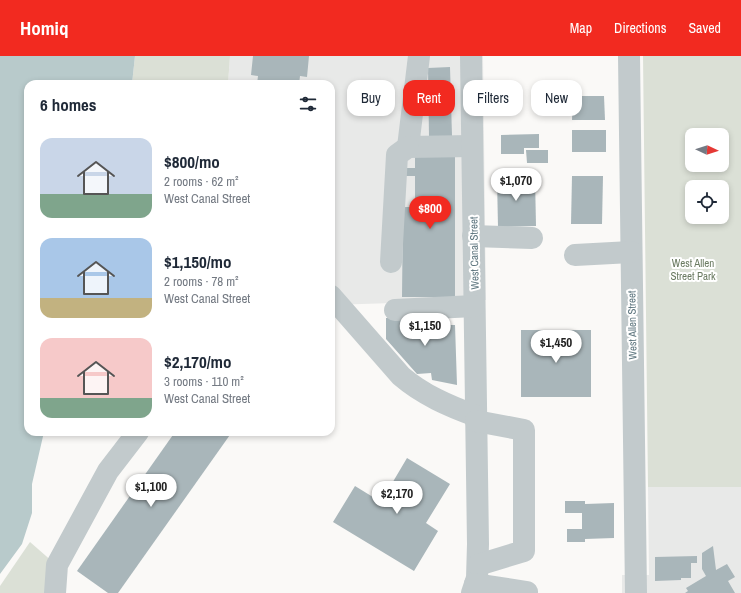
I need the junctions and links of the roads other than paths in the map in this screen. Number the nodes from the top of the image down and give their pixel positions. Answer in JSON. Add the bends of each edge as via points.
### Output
{"nodes":[{"id":1,"x":419,"y":56,"type":"edge"},
{"id":2,"x":471,"y":56,"type":"edge"},
{"id":3,"x":629,"y":56,"type":"edge"},
{"id":4,"x":472,"y":146,"type":"junction"},
{"id":5,"x":408,"y":147,"type":"junction"},
{"id":6,"x":473,"y":236,"type":"junction"},
{"id":7,"x":532,"y":238,"type":"dead end"},
{"id":8,"x":631,"y":252,"type":"junction"},
{"id":9,"x":574,"y":255,"type":"dead end"},
{"id":10,"x":391,"y":262,"type":"dead end"},
{"id":11,"x":335,"y":301,"type":"edge"},
{"id":12,"x":474,"y":306,"type":"junction"},
{"id":13,"x":395,"y":310,"type":"dead end"},
{"id":14,"x":476,"y":418,"type":"junction"},
{"id":15,"x":135,"y":436,"type":"edge"},
{"id":16,"x":475,"y":581,"type":"edge"},
{"id":17,"x":527,"y":592,"type":"dead end"},
{"id":18,"x":55,"y":593,"type":"edge"},
{"id":19,"x":636,"y":593,"type":"edge"}],
"edges":[{"from":1,"to":5,"type":"street"},
{"from":2,"to":4,"type":"street","name":"West Canal Street"},
{"from":3,"to":8,"type":"street","name":"West Allen Street"},
{"from":4,"to":5,"type":"street"},
{"from":4,"to":6,"type":"street","name":"West Canal Street"},
{"from":5,"to":10,"type":"street","via":[[397,155]]},
{"from":6,"to":7,"type":"street"},
{"from":6,"to":12,"type":"street","name":"West Canal Street"},
{"from":8,"to":9,"type":"street"},
{"from":8,"to":19,"type":"street","name":"West Allen Street"},
{"from":11,"to":14,"type":"street","via":[[407,381],[434,398]]},
{"from":12,"to":13,"type":"street"},
{"from":12,"to":14,"type":"street","name":"West Canal Street"},
{"from":14,"to":16,"type":"street","name":"West Canal Street"},
{"from":14,"to":16,"type":"street","via":[[524,430],[524,551]]},
{"from":15,"to":18,"type":"street","via":[[108,471],[57,564]]},
{"from":16,"to":17,"type":"street"}]}
